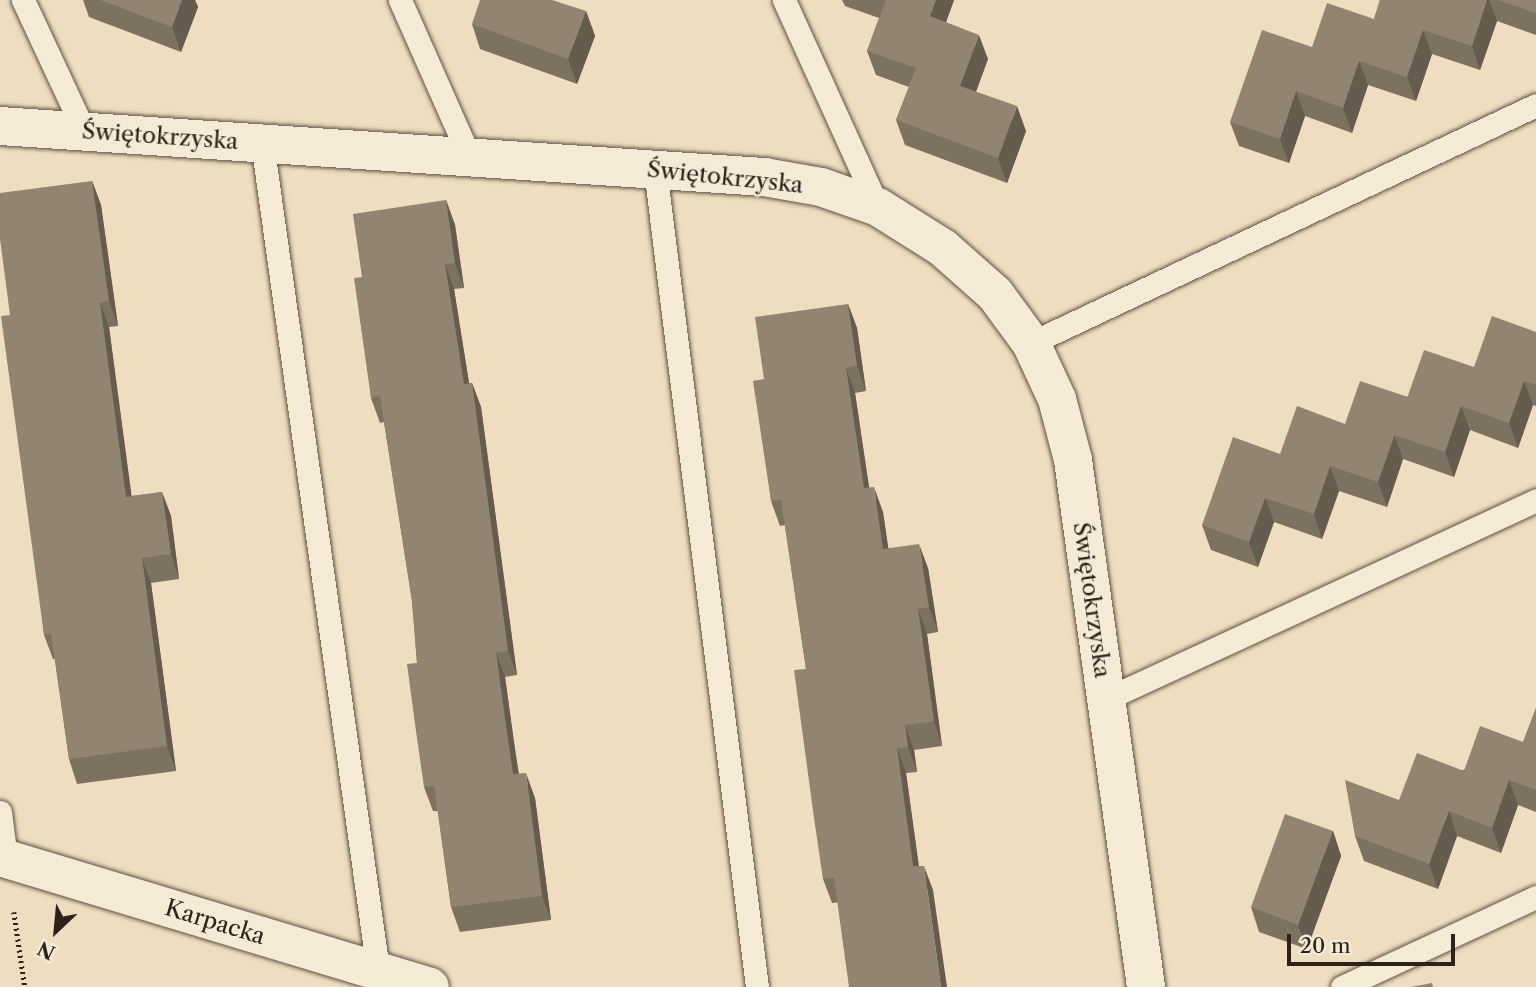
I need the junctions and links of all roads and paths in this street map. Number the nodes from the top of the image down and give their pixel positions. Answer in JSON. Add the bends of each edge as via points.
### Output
{"nodes":[{"id":1,"x":23,"y":0,"type":"edge"},
{"id":2,"x":400,"y":0,"type":"edge"},
{"id":3,"x":784,"y":0,"type":"edge"},
{"id":4,"x":1536,"y":105,"type":"edge"},
{"id":5,"x":0,"y":126,"type":"edge"},
{"id":6,"x":84,"y":131,"type":"junction"},
{"id":7,"x":262,"y":142,"type":"junction"},
{"id":8,"x":469,"y":156,"type":"junction"},
{"id":9,"x":655,"y":169,"type":"junction"},
{"id":10,"x":877,"y":207,"type":"junction"},
{"id":11,"x":1031,"y":343,"type":"junction"},
{"id":12,"x":1536,"y":500,"type":"edge"},
{"id":13,"x":1106,"y":699,"type":"junction"},
{"id":14,"x":0,"y":813,"type":"edge"},
{"id":15,"x":3,"y":858,"type":"edge"},
{"id":16,"x":1536,"y":897,"type":"edge"},
{"id":17,"x":378,"y":971,"type":"junction"},
{"id":18,"x":25,"y":987,"type":"edge"},
{"id":19,"x":429,"y":987,"type":"edge"},
{"id":20,"x":757,"y":987,"type":"edge"},
{"id":21,"x":1146,"y":987,"type":"edge"},
{"id":22,"x":1342,"y":987,"type":"edge"}],
"edges":[{"from":1,"to":6,"type":"lane"},
{"from":2,"to":8,"type":"lane"},
{"from":3,"to":10,"type":"lane"},
{"from":4,"to":11,"type":"lane"},
{"from":5,"to":6,"type":"street","name":"Świętokrzyska"},
{"from":6,"to":7,"type":"street","name":"Świętokrzyska"},
{"from":7,"to":8,"type":"street","name":"Świętokrzyska"},
{"from":7,"to":17,"type":"lane"},
{"from":8,"to":9,"type":"street","name":"Świętokrzyska"},
{"from":9,"to":10,"type":"street","name":"Świętokrzyska","via":[[764,177],[821,187]]},
{"from":9,"to":20,"type":"lane"},
{"from":10,"to":11,"type":"street","name":"Świętokrzyska","via":[[943,247],[995,294]]},
{"from":11,"to":13,"type":"street","name":"Świętokrzyska","via":[[1057,399],[1073,460]]},
{"from":12,"to":13,"type":"lane"},
{"from":13,"to":21,"type":"street","name":"Świętokrzyska"},
{"from":14,"to":15,"type":"lane"},
{"from":15,"to":17,"type":"street","name":"Karpacka"},
{"from":15,"to":18,"type":"path"},
{"from":16,"to":22,"type":"lane"},
{"from":17,"to":19,"type":"street","name":"Karpacka"}]}
